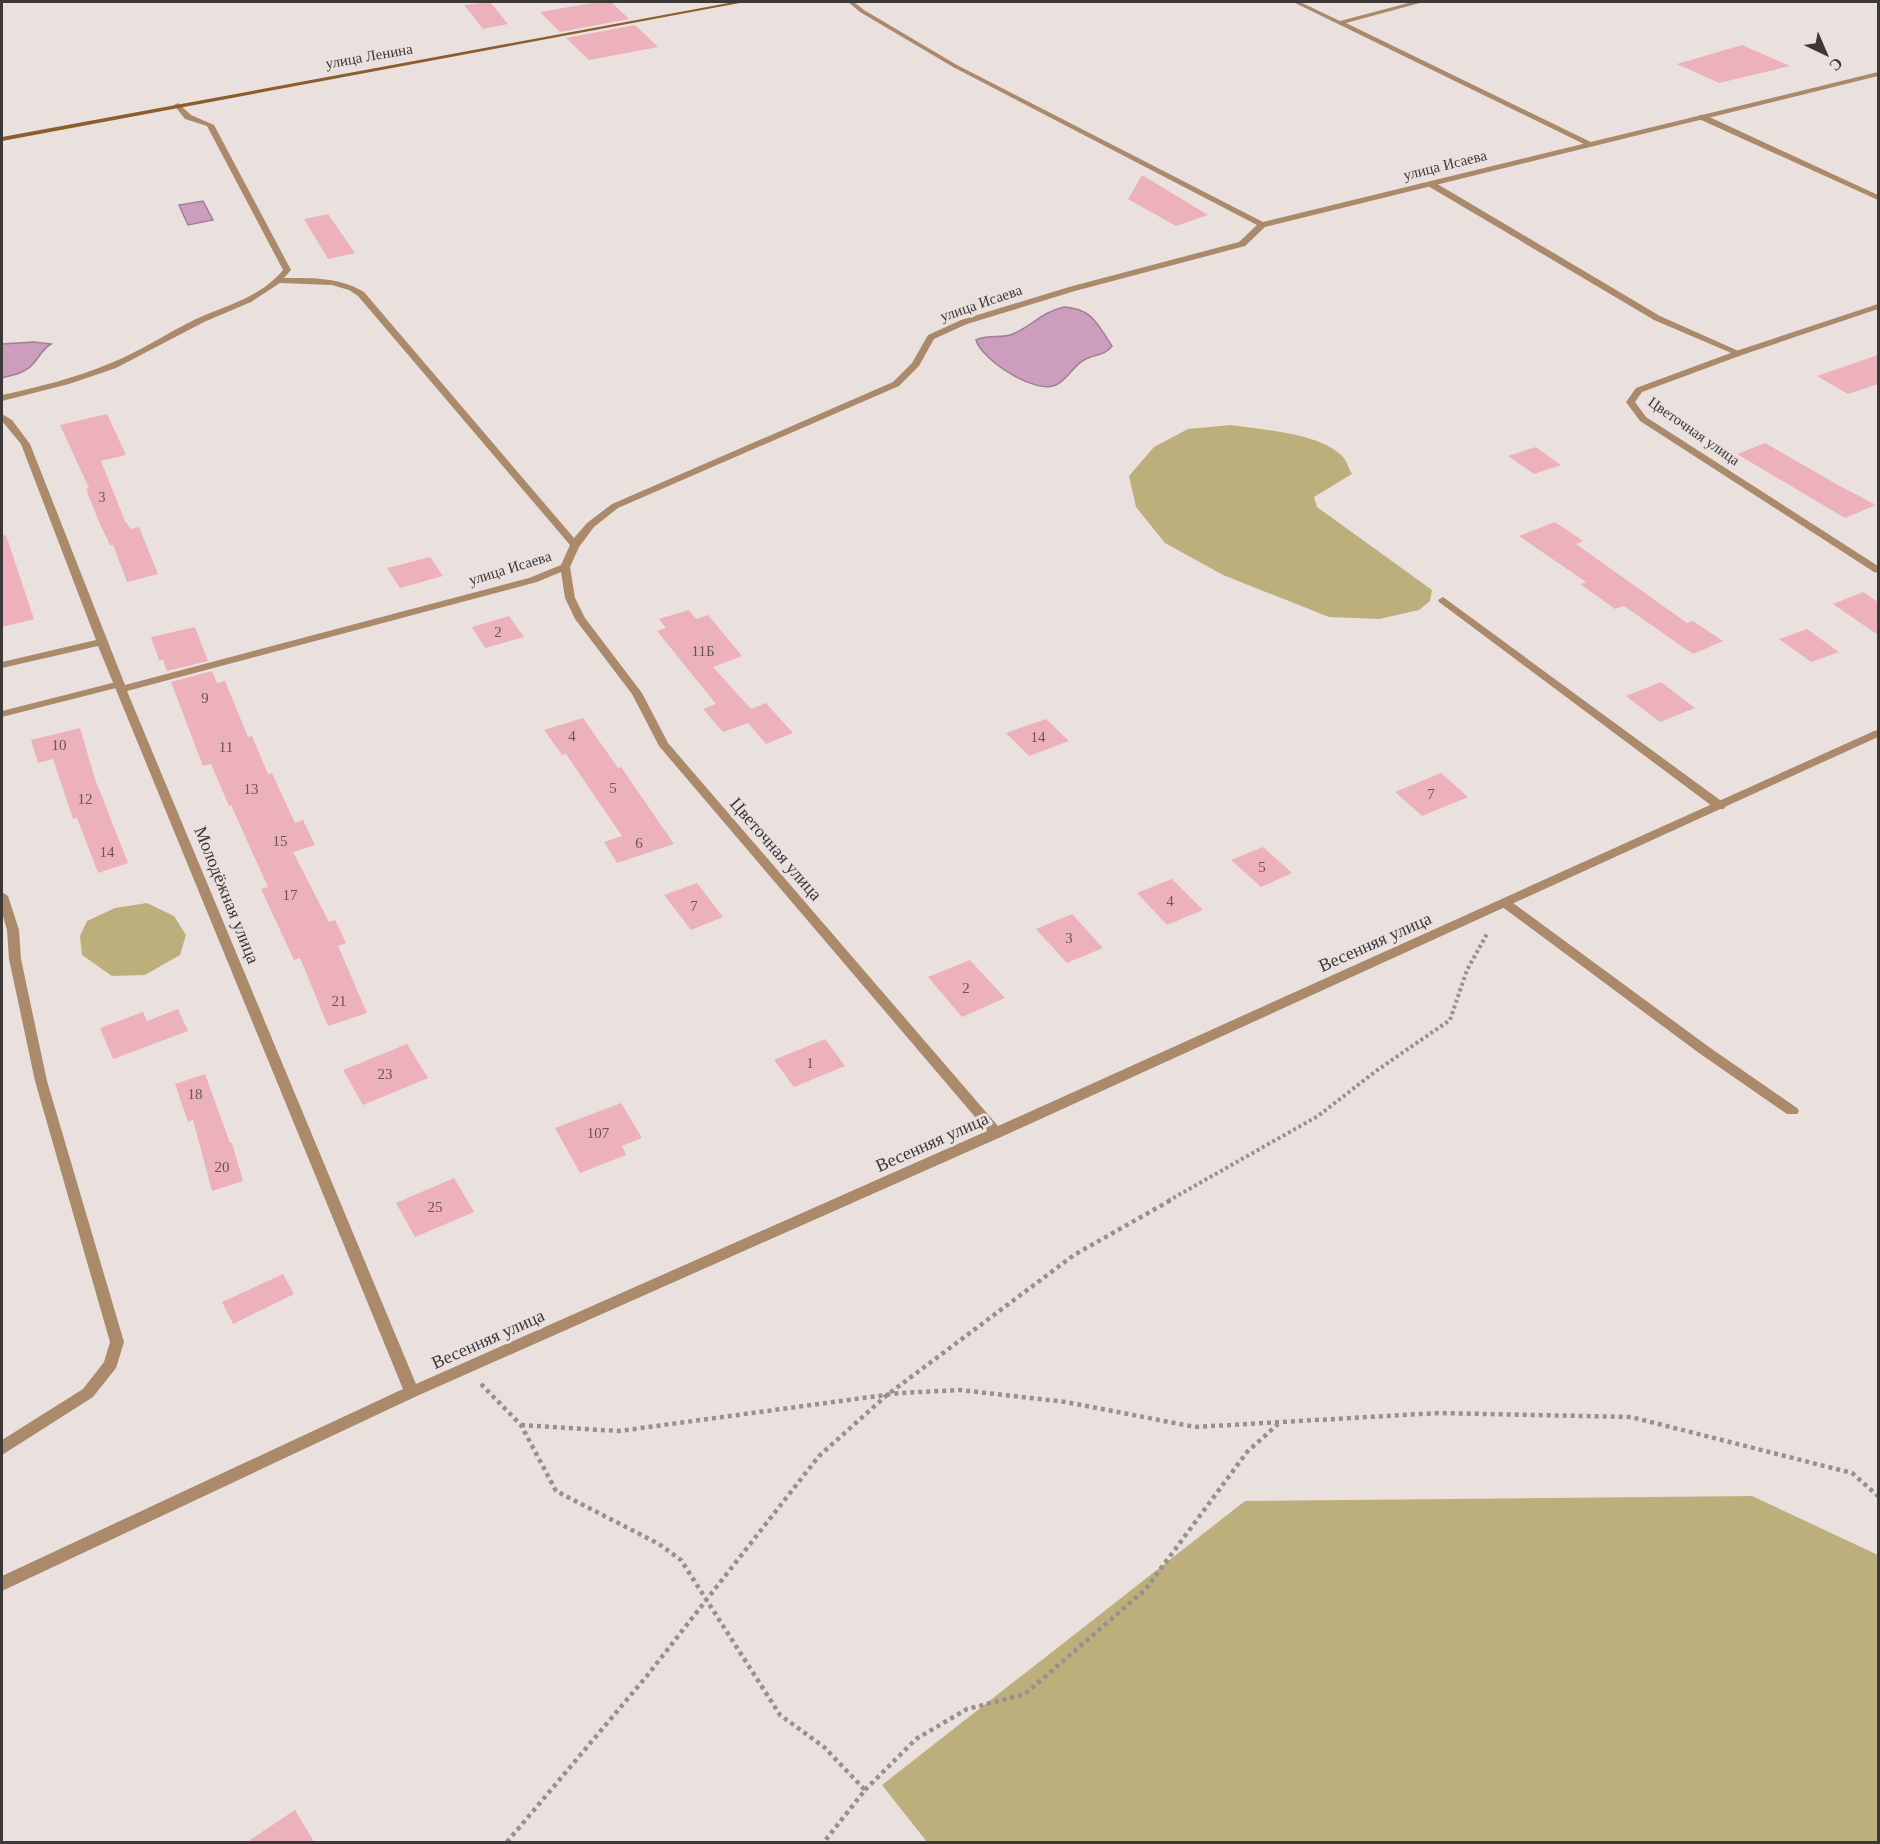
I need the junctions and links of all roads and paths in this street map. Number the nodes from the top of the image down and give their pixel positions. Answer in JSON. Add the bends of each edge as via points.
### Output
{"nodes":[{"id":1,"x":742,"y":2,"type":"edge"},
{"id":2,"x":851,"y":2,"type":"edge"},
{"id":3,"x":1296,"y":2,"type":"edge"},
{"id":4,"x":1418,"y":2,"type":"edge"},
{"id":5,"x":1339,"y":23,"type":"junction"},
{"id":6,"x":1878,"y":74,"type":"edge"},
{"id":7,"x":178,"y":105,"type":"junction"},
{"id":8,"x":1702,"y":117,"type":"junction"},
{"id":9,"x":2,"y":139,"type":"edge"},
{"id":10,"x":1591,"y":144,"type":"junction"},
{"id":11,"x":1431,"y":184,"type":"junction"},
{"id":12,"x":1878,"y":198,"type":"edge"},
{"id":13,"x":1263,"y":225,"type":"junction"},
{"id":14,"x":280,"y":281,"type":"junction"},
{"id":15,"x":1877,"y":308,"type":"edge"},
{"id":16,"x":1739,"y":353,"type":"junction"},
{"id":17,"x":2,"y":398,"type":"edge"},
{"id":18,"x":2,"y":417,"type":"edge"},
{"id":19,"x":573,"y":543,"type":"junction"},
{"id":20,"x":565,"y":567,"type":"junction"},
{"id":21,"x":1878,"y":570,"type":"edge"},
{"id":22,"x":1443,"y":600,"type":"dead end"},
{"id":23,"x":102,"y":642,"type":"junction"},
{"id":24,"x":2,"y":665,"type":"edge"},
{"id":25,"x":121,"y":686,"type":"junction"},
{"id":26,"x":2,"y":714,"type":"edge"},
{"id":27,"x":1878,"y":733,"type":"edge"},
{"id":28,"x":1719,"y":806,"type":"junction"},
{"id":29,"x":2,"y":896,"type":"edge"},
{"id":30,"x":1505,"y":903,"type":"junction"},
{"id":31,"x":1792,"y":1111,"type":"dead end"},
{"id":32,"x":996,"y":1133,"type":"junction"},
{"id":33,"x":466,"y":1368,"type":"junction"},
{"id":34,"x":412,"y":1392,"type":"junction"},
{"id":35,"x":887,"y":1395,"type":"junction"},
{"id":36,"x":1279,"y":1422,"type":"junction"},
{"id":37,"x":521,"y":1425,"type":"junction"},
{"id":38,"x":2,"y":1448,"type":"edge"},
{"id":39,"x":1878,"y":1496,"type":"edge"},
{"id":40,"x":2,"y":1584,"type":"edge"},
{"id":41,"x":706,"y":1600,"type":"junction"},
{"id":42,"x":865,"y":1790,"type":"junction"},
{"id":43,"x":507,"y":1842,"type":"edge"},
{"id":44,"x":824,"y":1842,"type":"edge"}],
"edges":[{"from":1,"to":7,"type":"main road","name":"улица Ленина"},
{"from":2,"to":13,"type":"street","via":[[955,66]]},
{"from":3,"to":5,"type":"street"},
{"from":4,"to":5,"type":"street"},
{"from":5,"to":10,"type":"street"},
{"from":6,"to":8,"type":"street","name":"улица Исаева"},
{"from":7,"to":9,"type":"main road","name":"улица Ленина"},
{"from":7,"to":14,"type":"street","via":[[189,117],[210,125],[287,270]]},
{"from":8,"to":10,"type":"street","name":"улица Исаева"},
{"from":8,"to":12,"type":"street"},
{"from":10,"to":11,"type":"street","name":"улица Исаева"},
{"from":11,"to":13,"type":"street","name":"улица Исаева"},
{"from":11,"to":16,"type":"street","via":[[1657,318]]},
{"from":13,"to":19,"type":"street","name":"улица Исаева","via":[[1242,244],[1072,289],[964,322],[931,337],[916,364],[896,384],[615,506]]},
{"from":14,"to":17,"type":"street","via":[[128,359],[86,376]]},
{"from":14,"to":19,"type":"street","via":[[332,282],[351,286],[361,294]]},
{"from":15,"to":16,"type":"street","name":"Цветочная улица"},
{"from":16,"to":21,"type":"street","name":"Цветочная улица","via":[[1639,390],[1630,402],[1643,418]]},
{"from":18,"to":23,"type":"street","name":"Молодёжная улица","via":[[25,444]]},
{"from":19,"to":20,"type":"street","name":"улица Исаева"},
{"from":20,"to":25,"type":"street","name":"улица Исаева","via":[[533,580]]},
{"from":20,"to":32,"type":"street","name":"Цветочная улица","via":[[570,598],[580,620],[637,693],[663,744]]},
{"from":22,"to":28,"type":"street"},
{"from":23,"to":24,"type":"street"},
{"from":23,"to":25,"type":"street","name":"Молодёжная улица"},
{"from":25,"to":26,"type":"street","name":"улица Исаева"},
{"from":25,"to":34,"type":"street","name":"Молодёжная улица"},
{"from":27,"to":28,"type":"street","name":"Весенняя улица"},
{"from":28,"to":30,"type":"street","name":"Весенняя улица"},
{"from":29,"to":38,"type":"street","via":[[13,930],[41,1081],[117,1341],[111,1364],[88,1393]]},
{"from":30,"to":31,"type":"street"},
{"from":30,"to":32,"type":"street","name":"Весенняя улица"},
{"from":30,"to":35,"type":"path","via":[[1467,970],[1450,1020],[1318,1116],[1074,1255]]},
{"from":32,"to":33,"type":"street","name":"Весенняя улица"},
{"from":33,"to":34,"type":"street","name":"Весенняя улица"},
{"from":33,"to":37,"type":"path"},
{"from":34,"to":40,"type":"street","name":"Весенняя улица"},
{"from":35,"to":36,"type":"path","via":[[960,1390],[1066,1402],[1195,1427]]},
{"from":35,"to":37,"type":"path","via":[[619,1431]]},
{"from":35,"to":41,"type":"path","via":[[819,1456]]},
{"from":36,"to":39,"type":"path","via":[[1437,1413],[1631,1417],[1852,1473]]},
{"from":36,"to":42,"type":"path","via":[[1247,1452],[1145,1590],[1025,1694],[968,1709],[937,1727],[916,1740]]},
{"from":37,"to":41,"type":"path","via":[[556,1491],[659,1544],[681,1560]]},
{"from":41,"to":42,"type":"path","via":[[780,1715],[824,1747]]},
{"from":41,"to":43,"type":"path"},
{"from":42,"to":44,"type":"path"}]}
